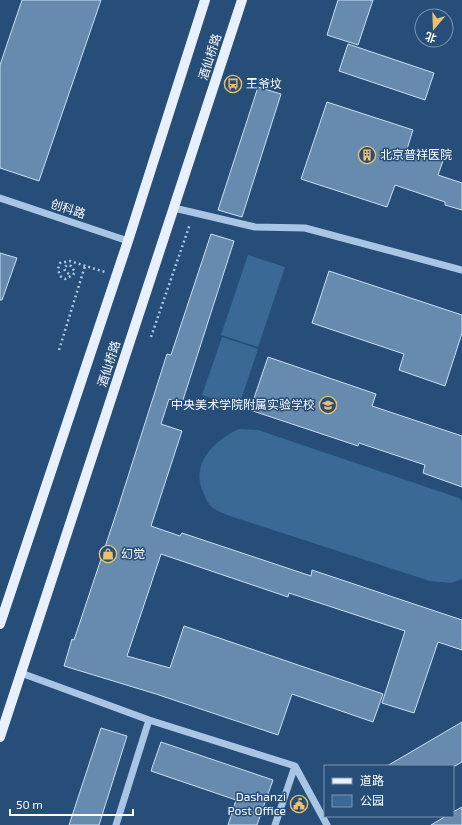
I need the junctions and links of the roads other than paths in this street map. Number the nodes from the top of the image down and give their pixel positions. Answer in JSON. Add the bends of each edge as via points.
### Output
{"nodes":[{"id":1,"x":205,"y":0,"type":"edge"},
{"id":2,"x":242,"y":0,"type":"edge"},
{"id":3,"x":0,"y":198,"type":"edge"},
{"id":4,"x":174,"y":208,"type":"junction"},
{"id":5,"x":128,"y":241,"type":"junction"},
{"id":6,"x":462,"y":270,"type":"edge"},
{"id":7,"x":0,"y":624,"type":"edge"},
{"id":8,"x":21,"y":673,"type":"junction"},
{"id":9,"x":149,"y":720,"type":"junction"},
{"id":10,"x":0,"y":737,"type":"edge"},
{"id":11,"x":294,"y":766,"type":"junction"},
{"id":12,"x":116,"y":825,"type":"edge"},
{"id":13,"x":275,"y":825,"type":"edge"},
{"id":14,"x":327,"y":825,"type":"edge"}],
"edges":[{"from":1,"to":5,"type":"main road","name":"酒仙桥路"},
{"from":2,"to":4,"type":"main road","name":"酒仙桥路"},
{"from":3,"to":5,"type":"street","name":"创科路"},
{"from":4,"to":6,"type":"street","via":[[255,227],[305,228]]},
{"from":4,"to":8,"type":"main road","name":"酒仙桥路"},
{"from":5,"to":7,"type":"main road","name":"酒仙桥路"},
{"from":8,"to":9,"type":"street"},
{"from":8,"to":10,"type":"main road","name":"酒仙桥路"},
{"from":9,"to":11,"type":"street"},
{"from":9,"to":12,"type":"street"},
{"from":11,"to":13,"type":"street"},
{"from":11,"to":14,"type":"street"}]}
